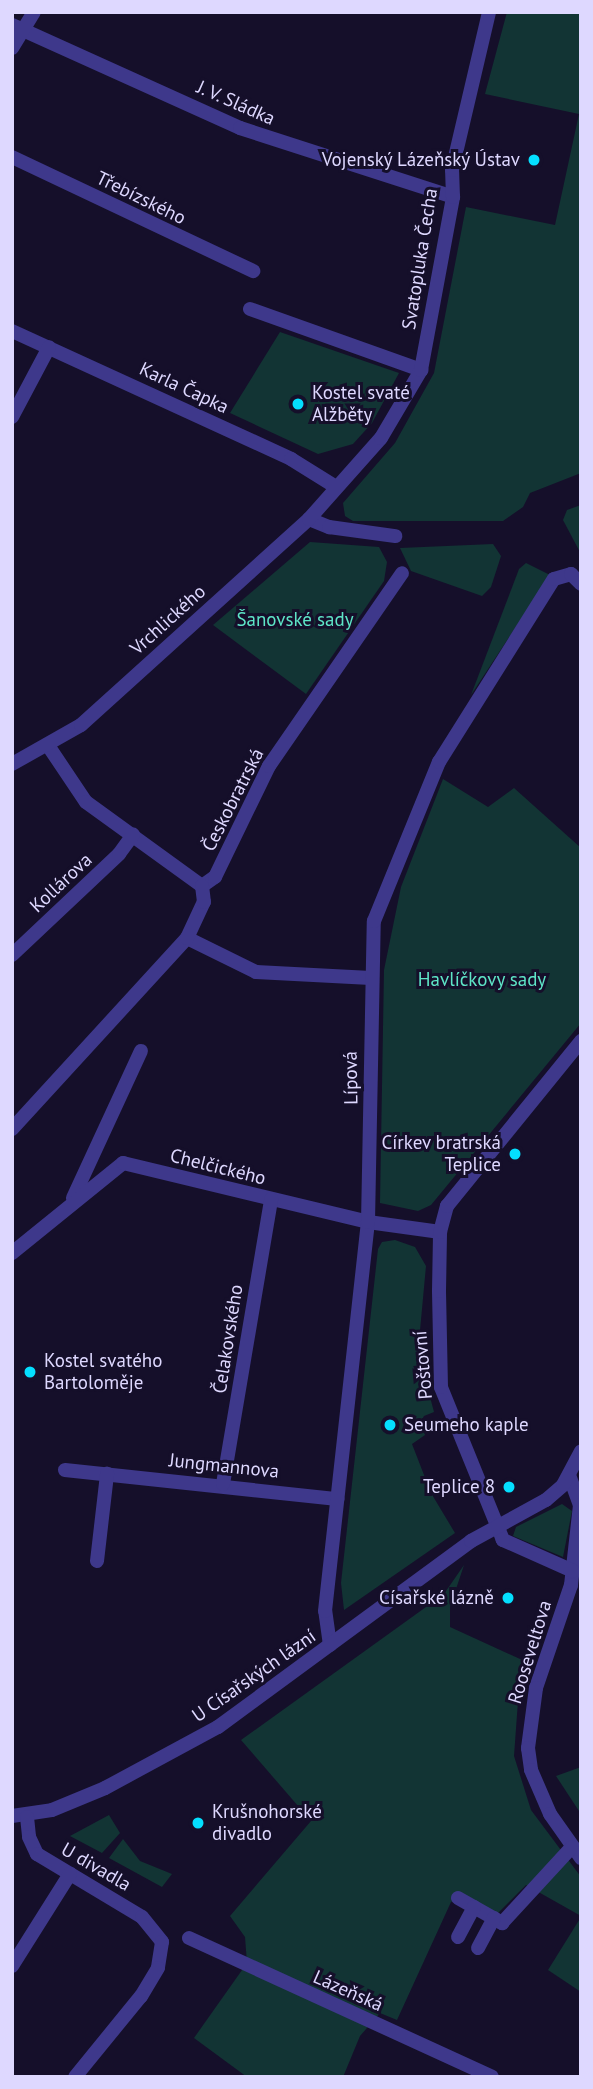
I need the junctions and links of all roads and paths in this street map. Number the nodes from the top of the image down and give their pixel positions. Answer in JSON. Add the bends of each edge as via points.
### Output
{"nodes":[{"id":1,"x":34,"y":12,"type":"edge"},
{"id":2,"x":489,"y":12,"type":"edge"},
{"id":3,"x":18,"y":27,"type":"edge"},
{"id":4,"x":12,"y":48,"type":"edge"},
{"id":5,"x":12,"y":157,"type":"edge"},
{"id":6,"x":453,"y":197,"type":"junction"},
{"id":7,"x":253,"y":271,"type":"dead end"},
{"id":8,"x":250,"y":309,"type":"dead end"},
{"id":9,"x":12,"y":331,"type":"edge"},
{"id":10,"x":49,"y":347,"type":"junction"},
{"id":11,"x":421,"y":370,"type":"junction"},
{"id":12,"x":12,"y":417,"type":"edge"},
{"id":13,"x":335,"y":487,"type":"junction"},
{"id":14,"x":309,"y":519,"type":"junction"},
{"id":15,"x":395,"y":536,"type":"dead end"},
{"id":16,"x":402,"y":573,"type":"dead end"},
{"id":17,"x":578,"y":581,"type":"edge"},
{"id":18,"x":49,"y":747,"type":"junction"},
{"id":19,"x":12,"y":764,"type":"edge"},
{"id":20,"x":134,"y":835,"type":"junction"},
{"id":21,"x":202,"y":886,"type":"junction"},
{"id":22,"x":187,"y":938,"type":"junction"},
{"id":23,"x":12,"y":955,"type":"edge"},
{"id":24,"x":372,"y":978,"type":"junction"},
{"id":25,"x":581,"y":1041,"type":"edge"},
{"id":26,"x":141,"y":1051,"type":"dead end"},
{"id":27,"x":12,"y":1129,"type":"edge"},
{"id":28,"x":271,"y":1199,"type":"junction"},
{"id":29,"x":71,"y":1203,"type":"junction"},
{"id":30,"x":368,"y":1222,"type":"junction"},
{"id":31,"x":440,"y":1232,"type":"junction"},
{"id":32,"x":12,"y":1254,"type":"edge"},
{"id":33,"x":581,"y":1451,"type":"edge"},
{"id":34,"x":65,"y":1470,"type":"dead end"},
{"id":35,"x":107,"y":1474,"type":"junction"},
{"id":36,"x":569,"y":1475,"type":"junction"},
{"id":37,"x":223,"y":1485,"type":"junction"},
{"id":38,"x":337,"y":1499,"type":"junction"},
{"id":39,"x":498,"y":1525,"type":"junction"},
{"id":40,"x":97,"y":1561,"type":"dead end"},
{"id":41,"x":573,"y":1571,"type":"junction"},
{"id":42,"x":330,"y":1645,"type":"junction"},
{"id":43,"x":20,"y":1816,"type":"edge"},
{"id":44,"x":576,"y":1852,"type":"edge"},
{"id":45,"x":70,"y":1874,"type":"junction"},
{"id":46,"x":458,"y":1898,"type":"dead end"},
{"id":47,"x":474,"y":1907,"type":"junction"},
{"id":48,"x":494,"y":1918,"type":"junction"},
{"id":49,"x":458,"y":1937,"type":"dead end"},
{"id":50,"x":189,"y":1938,"type":"dead end"},
{"id":51,"x":478,"y":1948,"type":"dead end"},
{"id":52,"x":12,"y":1966,"type":"edge"},
{"id":53,"x":75,"y":2077,"type":"edge"},
{"id":54,"x":492,"y":2077,"type":"edge"}],
"edges":[{"from":1,"to":3,"type":"street"},
{"from":2,"to":6,"type":"street","name":"Svatopluka Čecha","via":[[452,170]]},
{"from":3,"to":4,"type":"street"},
{"from":3,"to":6,"type":"street","name":"J. V. Sládka","via":[[240,128]]},
{"from":5,"to":7,"type":"street","name":"Třebízského"},
{"from":6,"to":11,"type":"street","name":"Svatopluka Čecha"},
{"from":8,"to":11,"type":"street"},
{"from":9,"to":10,"type":"street","name":"Karla Čapka"},
{"from":10,"to":12,"type":"street"},
{"from":10,"to":13,"type":"street","name":"Karla Čapka","via":[[291,459]]},
{"from":11,"to":13,"type":"street","name":"Svatopluka Čecha","via":[[381,438]]},
{"from":13,"to":14,"type":"street","name":"Vrchlického"},
{"from":14,"to":15,"type":"street","via":[[340,529]]},
{"from":14,"to":18,"type":"street","name":"Vrchlického","via":[[81,725]]},
{"from":16,"to":21,"type":"street","name":"Českobratrská","via":[[270,765],[215,877]]},
{"from":17,"to":24,"type":"street","name":"Lípová","via":[[565,573],[554,579],[439,762],[374,921]]},
{"from":18,"to":19,"type":"street","name":"Vrchlického"},
{"from":18,"to":20,"type":"street","via":[[79,796]]},
{"from":20,"to":21,"type":"street"},
{"from":20,"to":23,"type":"street","name":"Kollárova"},
{"from":21,"to":22,"type":"street","name":"Českobratrská","via":[[204,902]]},
{"from":22,"to":24,"type":"street","via":[[256,972]]},
{"from":22,"to":27,"type":"street","name":"Českobratrská"},
{"from":24,"to":30,"type":"street","name":"Lípová"},
{"from":25,"to":31,"type":"street","name":"Poštovní","via":[[461,1185],[447,1206]]},
{"from":26,"to":29,"type":"street","name":"Chelčického"},
{"from":28,"to":29,"type":"street","name":"Chelčického","via":[[123,1163]]},
{"from":28,"to":30,"type":"street","name":"Chelčického"},
{"from":28,"to":37,"type":"street","name":"Čelakovského"},
{"from":29,"to":32,"type":"street","name":"Chelčického"},
{"from":30,"to":31,"type":"street"},
{"from":30,"to":38,"type":"street","name":"Lípová"},
{"from":31,"to":39,"type":"street","name":"Poštovní","via":[[441,1387],[468,1462]]},
{"from":33,"to":36,"type":"street","name":"U Císařských lázní"},
{"from":34,"to":35,"type":"street","name":"Jungmannova"},
{"from":35,"to":37,"type":"street","name":"Jungmannova"},
{"from":35,"to":40,"type":"street"},
{"from":36,"to":39,"type":"street","name":"U Císařských lázní","via":[[546,1500]]},
{"from":36,"to":41,"type":"street","name":"Rooseveltova","via":[[580,1505]]},
{"from":37,"to":38,"type":"street","name":"Jungmannova"},
{"from":38,"to":42,"type":"street","name":"Lípová","via":[[325,1619]]},
{"from":39,"to":41,"type":"street","name":"Poštovní","via":[[503,1540]]},
{"from":39,"to":42,"type":"street","name":"U Císařských lázní"},
{"from":41,"to":44,"type":"street","name":"Rooseveltova","via":[[536,1688],[528,1748],[539,1790]]},
{"from":42,"to":43,"type":"street","name":"U Císařských lázní","via":[[173,1754],[105,1788]]},
{"from":43,"to":45,"type":"street","name":"U divadla","via":[[37,1854]]},
{"from":44,"to":48,"type":"street","via":[[502,1923]]},
{"from":45,"to":52,"type":"street"},
{"from":45,"to":53,"type":"street","name":"U divadla","via":[[142,1917],[162,1942],[158,1968],[141,1996]]},
{"from":46,"to":47,"type":"street"},
{"from":47,"to":48,"type":"street"},
{"from":47,"to":49,"type":"street"},
{"from":48,"to":51,"type":"street"},
{"from":50,"to":54,"type":"street","name":"Lázeňská"}]}
